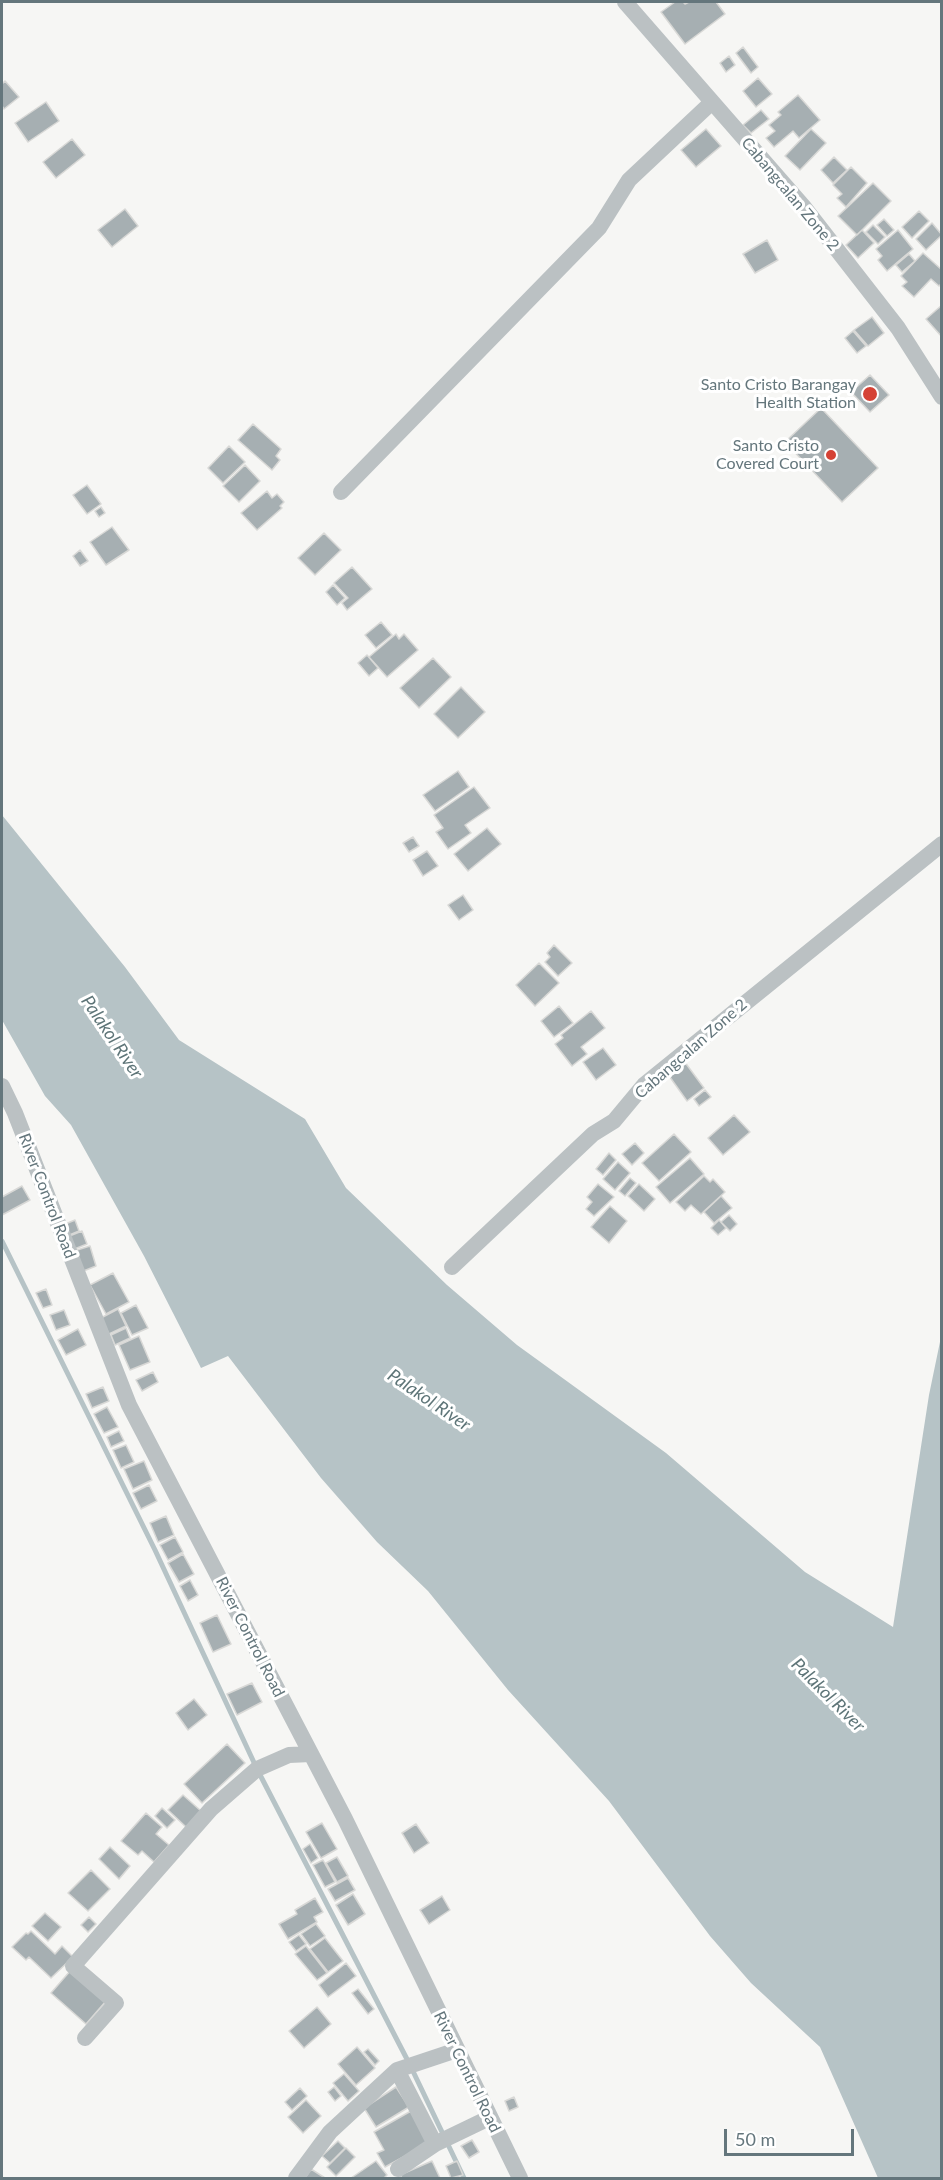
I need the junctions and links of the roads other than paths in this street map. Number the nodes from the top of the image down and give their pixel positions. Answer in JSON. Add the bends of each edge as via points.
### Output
{"nodes":[{"id":1,"x":625,"y":2,"type":"edge"},
{"id":2,"x":711,"y":103,"type":"junction"},
{"id":3,"x":942,"y":397,"type":"edge"},
{"id":4,"x":341,"y":492,"type":"dead end"},
{"id":5,"x":942,"y":844,"type":"edge"},
{"id":6,"x":2,"y":1086,"type":"edge"},
{"id":7,"x":453,"y":1267,"type":"dead end"},
{"id":8,"x":311,"y":1754,"type":"junction"},
{"id":9,"x":85,"y":2038,"type":"dead end"},
{"id":10,"x":457,"y":2050,"type":"junction"},
{"id":11,"x":398,"y":2070,"type":"junction"},
{"id":12,"x":489,"y":2118,"type":"junction"},
{"id":13,"x":435,"y":2144,"type":"junction"},
{"id":14,"x":398,"y":2169,"type":"dead end"},
{"id":15,"x":296,"y":2178,"type":"edge"},
{"id":16,"x":520,"y":2178,"type":"edge"}],
"edges":[{"from":1,"to":2,"type":"street","name":"Cabangcalan Zone 2"},
{"from":2,"to":3,"type":"street","name":"Cabangcalan Zone 2","via":[[803,206],[898,328]]},
{"from":2,"to":4,"type":"street","via":[[629,180],[599,228]]},
{"from":5,"to":7,"type":"street","name":"Cabangcalan Zone 2","via":[[644,1085],[614,1120],[593,1134]]},
{"from":6,"to":8,"type":"street","name":"River Control Road","via":[[129,1405]]},
{"from":8,"to":9,"type":"street","via":[[290,1755],[257,1769],[211,1809],[73,1966],[117,2003]]},
{"from":8,"to":10,"type":"street","name":"River Control Road"},
{"from":10,"to":11,"type":"street"},
{"from":10,"to":12,"type":"street","name":"River Control Road"},
{"from":11,"to":13,"type":"street"},
{"from":11,"to":15,"type":"street","via":[[330,2132]]},
{"from":12,"to":13,"type":"street"},
{"from":12,"to":16,"type":"street","name":"River Control Road"},
{"from":13,"to":14,"type":"street"}]}
